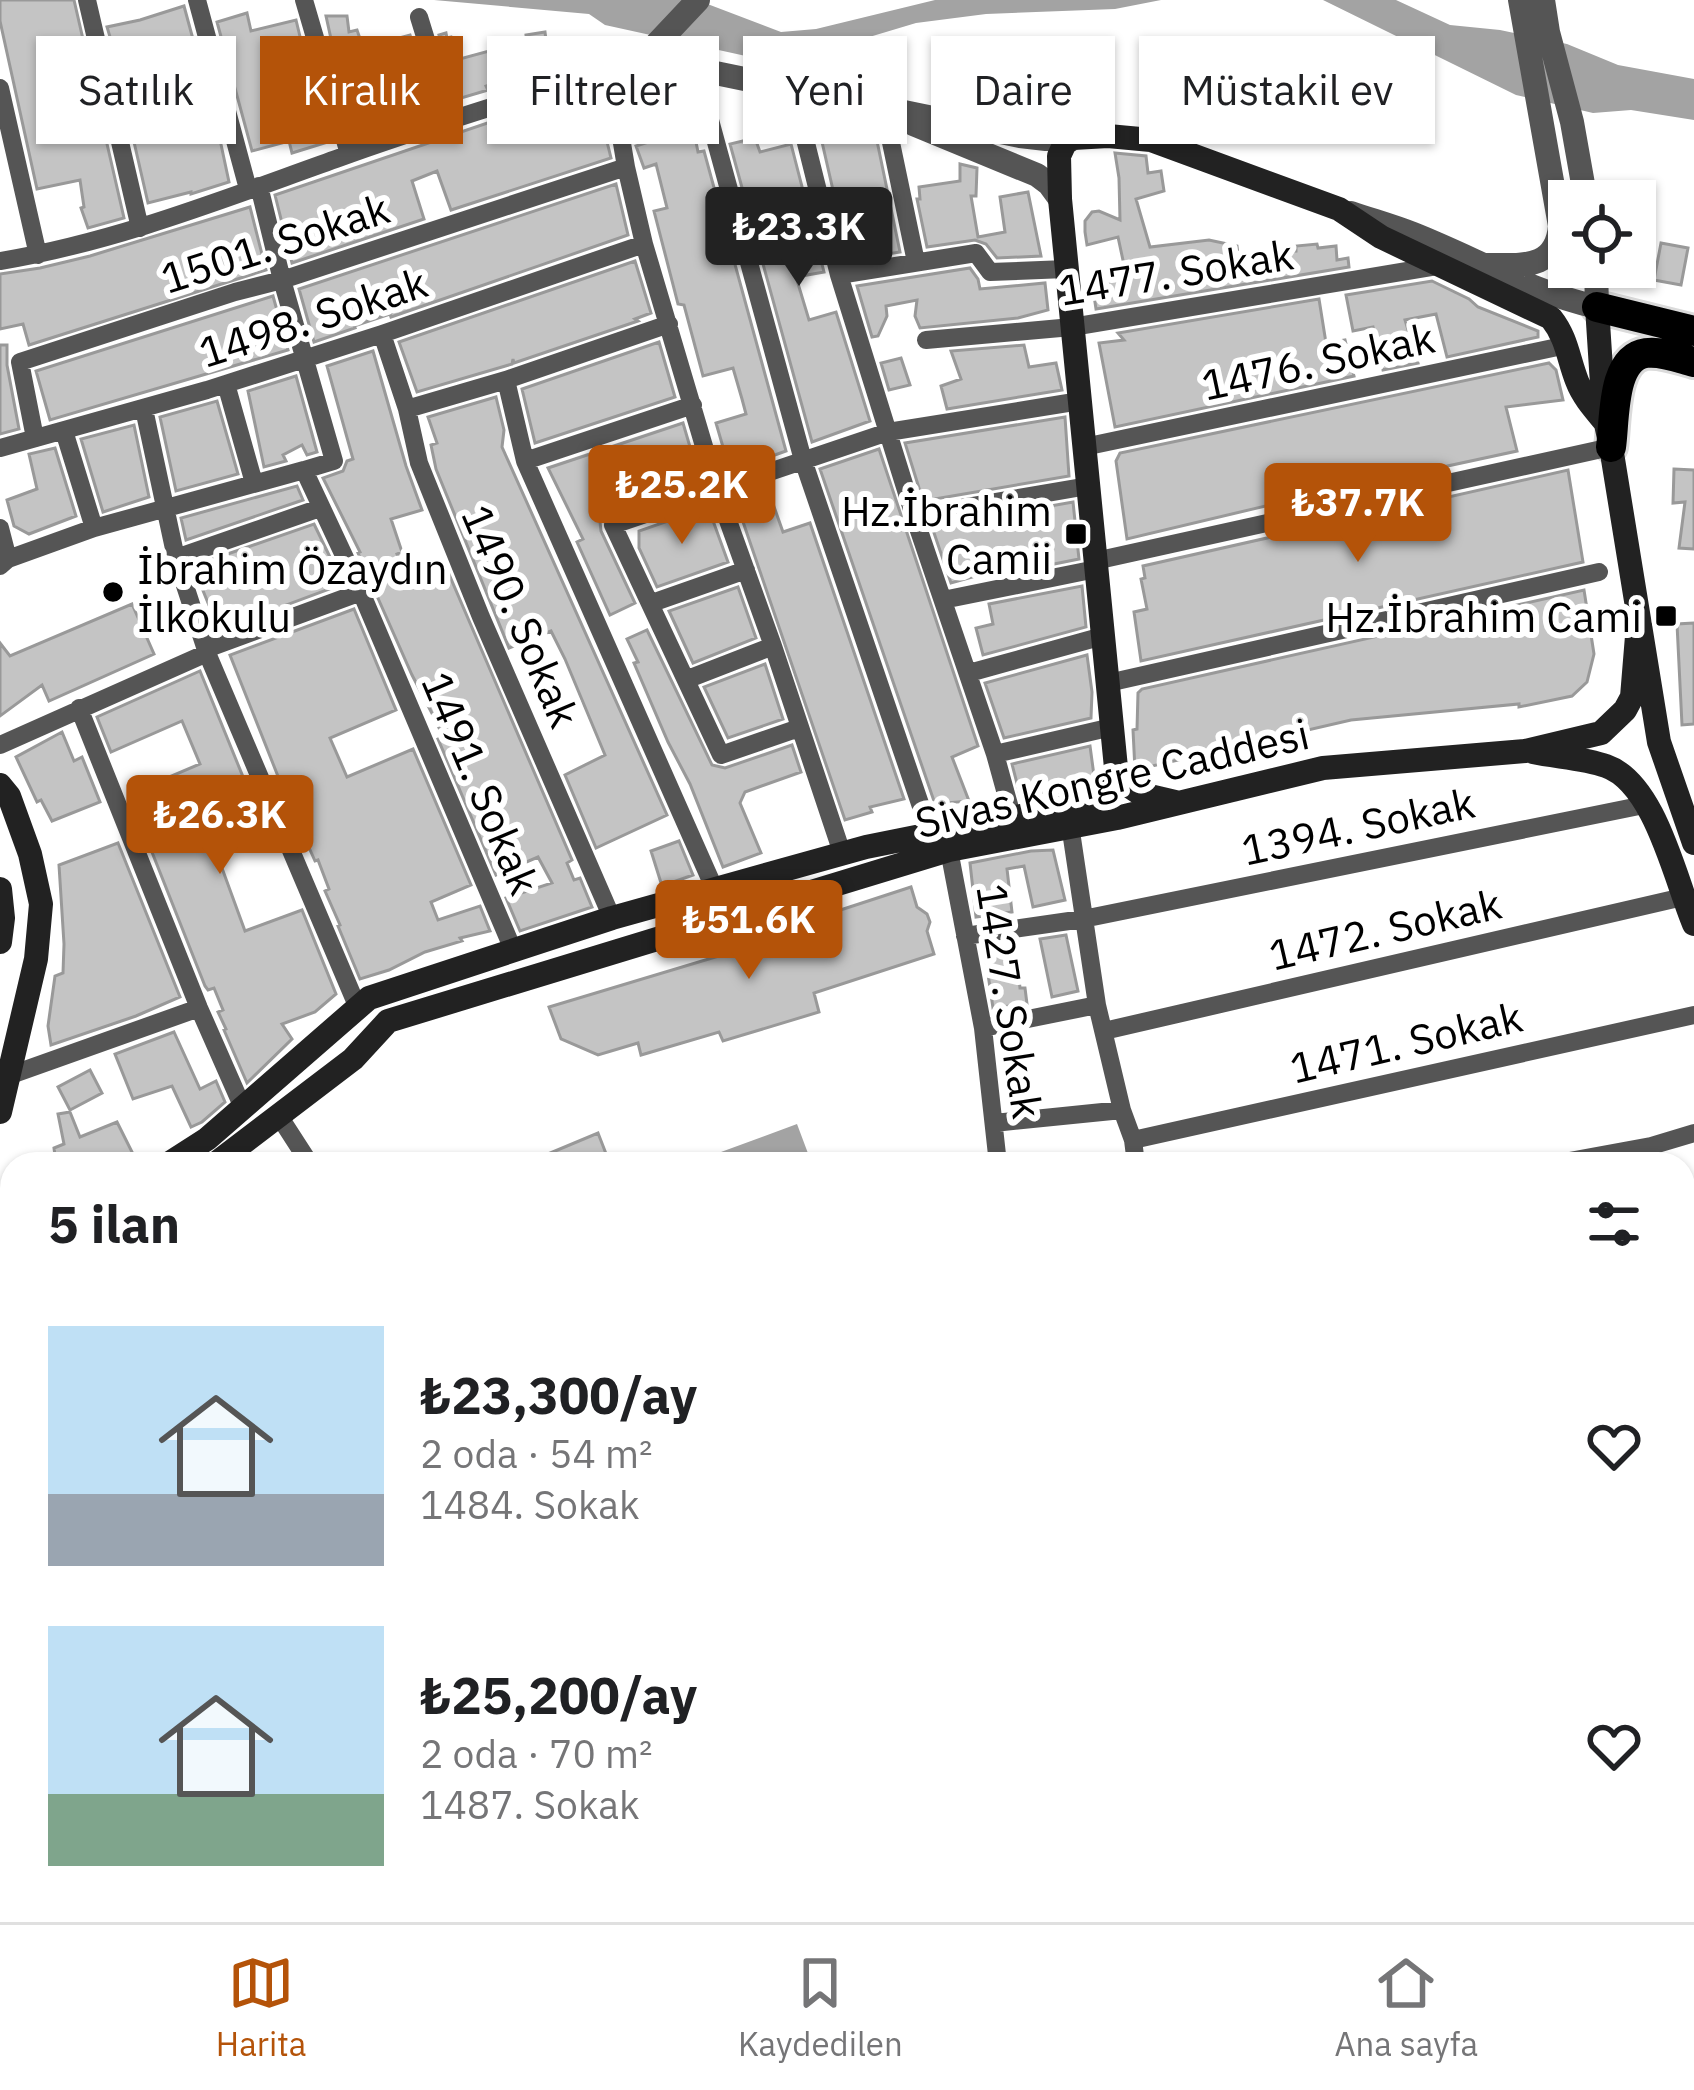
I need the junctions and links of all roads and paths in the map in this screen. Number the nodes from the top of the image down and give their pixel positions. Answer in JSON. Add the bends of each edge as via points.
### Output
{"nodes":[{"id":1,"x":86,"y":0,"type":"edge"},
{"id":2,"x":197,"y":0,"type":"edge"},
{"id":3,"x":304,"y":0,"type":"edge"},
{"id":4,"x":698,"y":0,"type":"edge"},
{"id":5,"x":1520,"y":0,"type":"edge"},
{"id":6,"x":1543,"y":0,"type":"edge"},
{"id":7,"x":418,"y":17,"type":"dead end"},
{"id":8,"x":424,"y":36,"type":"edge"},
{"id":9,"x":664,"y":36,"type":"edge"},
{"id":10,"x":0,"y":88,"type":"edge"},
{"id":11,"x":907,"y":121,"type":"edge"},
{"id":12,"x":1115,"y":137,"type":"edge"},
{"id":13,"x":381,"y":144,"type":"edge"},
{"id":14,"x":622,"y":144,"type":"edge"},
{"id":15,"x":717,"y":144,"type":"edge"},
{"id":16,"x":806,"y":144,"type":"edge"},
{"id":17,"x":891,"y":144,"type":"edge"},
{"id":18,"x":1065,"y":144,"type":"edge"},
{"id":19,"x":350,"y":154,"type":"junction"},
{"id":20,"x":626,"y":167,"type":"junction"},
{"id":21,"x":1582,"y":180,"type":"edge"},
{"id":22,"x":253,"y":188,"type":"junction"},
{"id":23,"x":1060,"y":199,"type":"junction"},
{"id":24,"x":1340,"y":209,"type":"junction"},
{"id":25,"x":140,"y":229,"type":"junction"},
{"id":26,"x":644,"y":244,"type":"junction"},
{"id":27,"x":38,"y":255,"type":"junction"},
{"id":28,"x":0,"y":261,"type":"edge"},
{"id":29,"x":916,"y":262,"type":"junction"},
{"id":30,"x":1480,"y":265,"type":"junction"},
{"id":31,"x":1437,"y":266,"type":"junction"},
{"id":32,"x":1066,"y":268,"type":"junction"},
{"id":33,"x":838,"y":275,"type":"junction"},
{"id":34,"x":282,"y":280,"type":"junction"},
{"id":35,"x":1597,"y":288,"type":"edge"},
{"id":36,"x":1597,"y":307,"type":"junction"},
{"id":37,"x":669,"y":324,"type":"junction"},
{"id":38,"x":1072,"y":327,"type":"junction"},
{"id":39,"x":1694,"y":331,"type":"edge"},
{"id":40,"x":382,"y":334,"type":"junction"},
{"id":41,"x":926,"y":340,"type":"dead end"},
{"id":42,"x":1567,"y":345,"type":"junction"},
{"id":43,"x":305,"y":358,"type":"junction"},
{"id":44,"x":1694,"y":362,"type":"edge"},
{"id":45,"x":506,"y":380,"type":"junction"},
{"id":46,"x":226,"y":384,"type":"junction"},
{"id":47,"x":1080,"y":401,"type":"junction"},
{"id":48,"x":693,"y":405,"type":"junction"},
{"id":49,"x":144,"y":409,"type":"junction"},
{"id":50,"x":406,"y":410,"type":"junction"},
{"id":51,"x":64,"y":431,"type":"junction"},
{"id":52,"x":888,"y":432,"type":"junction"},
{"id":53,"x":1608,"y":435,"type":"junction"},
{"id":54,"x":35,"y":438,"type":"junction"},
{"id":55,"x":0,"y":448,"type":"edge"},
{"id":56,"x":1084,"y":448,"type":"junction"},
{"id":57,"x":803,"y":460,"type":"junction"},
{"id":58,"x":525,"y":461,"type":"junction"},
{"id":59,"x":304,"y":470,"type":"junction"},
{"id":60,"x":254,"y":483,"type":"junction"},
{"id":61,"x":1088,"y":486,"type":"junction"},
{"id":62,"x":717,"y":490,"type":"junction"},
{"id":63,"x":164,"y":507,"type":"junction"},
{"id":64,"x":320,"y":508,"type":"junction"},
{"id":65,"x":914,"y":516,"type":"junction"},
{"id":66,"x":0,"y":528,"type":"edge"},
{"id":67,"x":94,"y":528,"type":"junction"},
{"id":68,"x":176,"y":558,"type":"junction"},
{"id":69,"x":4,"y":562,"type":"edge"},
{"id":70,"x":1096,"y":565,"type":"junction"},
{"id":71,"x":746,"y":570,"type":"junction"},
{"id":72,"x":1599,"y":572,"type":"dead end"},
{"id":73,"x":361,"y":592,"type":"junction"},
{"id":74,"x":944,"y":600,"type":"junction"},
{"id":75,"x":652,"y":603,"type":"junction"},
{"id":76,"x":1638,"y":624,"type":"junction"},
{"id":77,"x":1103,"y":636,"type":"junction"},
{"id":78,"x":773,"y":646,"type":"junction"},
{"id":79,"x":206,"y":651,"type":"junction"},
{"id":80,"x":969,"y":673,"type":"junction"},
{"id":81,"x":688,"y":679,"type":"junction"},
{"id":82,"x":1108,"y":683,"type":"junction"},
{"id":83,"x":80,"y":708,"type":"junction"},
{"id":84,"x":1112,"y":727,"type":"junction"},
{"id":85,"x":799,"y":728,"type":"junction"},
{"id":86,"x":0,"y":745,"type":"edge"},
{"id":87,"x":1525,"y":751,"type":"junction"},
{"id":88,"x":995,"y":754,"type":"junction"},
{"id":89,"x":1117,"y":778,"type":"junction"},
{"id":90,"x":0,"y":785,"type":"edge"},
{"id":91,"x":1684,"y":796,"type":"edge"},
{"id":92,"x":1177,"y":803,"type":"junction"},
{"id":93,"x":1649,"y":803,"type":"junction"},
{"id":94,"x":1069,"y":818,"type":"junction"},
{"id":95,"x":1015,"y":827,"type":"junction"},
{"id":96,"x":940,"y":842,"type":"junction"},
{"id":97,"x":1694,"y":843,"type":"edge"},
{"id":98,"x":842,"y":854,"type":"junction"},
{"id":99,"x":0,"y":889,"type":"edge"},
{"id":100,"x":715,"y":890,"type":"junction"},
{"id":101,"x":1683,"y":897,"type":"junction"},
{"id":102,"x":612,"y":918,"type":"junction"},
{"id":103,"x":1083,"y":919,"type":"junction"},
{"id":104,"x":1694,"y":924,"type":"edge"},
{"id":105,"x":965,"y":935,"type":"junction"},
{"id":106,"x":0,"y":942,"type":"edge"},
{"id":107,"x":514,"y":952,"type":"junction"},
{"id":108,"x":1097,"y":1005,"type":"junction"},
{"id":109,"x":200,"y":1008,"type":"junction"},
{"id":110,"x":358,"y":1008,"type":"junction"},
{"id":111,"x":1694,"y":1015,"type":"edge"},
{"id":112,"x":982,"y":1028,"type":"junction"},
{"id":113,"x":1104,"y":1031,"type":"junction"},
{"id":114,"x":8,"y":1076,"type":"junction"},
{"id":115,"x":243,"y":1108,"type":"junction"},
{"id":116,"x":1122,"y":1110,"type":"junction"},
{"id":117,"x":0,"y":1112,"type":"edge"},
{"id":118,"x":279,"y":1116,"type":"junction"},
{"id":119,"x":994,"y":1124,"type":"junction"},
{"id":120,"x":1694,"y":1133,"type":"edge"},
{"id":121,"x":1133,"y":1140,"type":"junction"},
{"id":122,"x":187,"y":1152,"type":"edge"},
{"id":123,"x":235,"y":1152,"type":"edge"},
{"id":124,"x":302,"y":1152,"type":"edge"},
{"id":125,"x":997,"y":1152,"type":"edge"},
{"id":126,"x":1134,"y":1152,"type":"edge"},
{"id":127,"x":1660,"y":1152,"type":"edge"}],
"edges":[{"from":1,"to":25,"type":"street"},
{"from":2,"to":22,"type":"street"},
{"from":3,"to":19,"type":"street"},
{"from":4,"to":9,"type":"street"},
{"from":5,"to":30,"type":"street","via":[[1559,242],[1534,263]]},
{"from":6,"to":21,"type":"street"},
{"from":7,"to":8,"type":"street"},
{"from":10,"to":27,"type":"street"},
{"from":11,"to":23,"type":"street","via":[[1037,175]]},
{"from":12,"to":24,"type":"main road","via":[[1151,140]]},
{"from":13,"to":19,"type":"street"},
{"from":14,"to":20,"type":"street"},
{"from":15,"to":57,"type":"street","name":"1427. Sokak"},
{"from":16,"to":33,"type":"street"},
{"from":17,"to":29,"type":"street"},
{"from":18,"to":23,"type":"main road"},
{"from":19,"to":22,"type":"street"},
{"from":20,"to":26,"type":"street"},
{"from":20,"to":34,"type":"street","name":"1501. Sokak"},
{"from":22,"to":25,"type":"street"},
{"from":22,"to":34,"type":"street"},
{"from":23,"to":32,"type":"main road"},
{"from":24,"to":30,"type":"street"},
{"from":24,"to":31,"type":"main road"},
{"from":25,"to":27,"type":"street"},
{"from":26,"to":37,"type":"street"},
{"from":26,"to":40,"type":"street","name":"1498. Sokak"},
{"from":27,"to":28,"type":"street"},
{"from":29,"to":32,"type":"street","via":[[976,253],[990,272]]},
{"from":29,"to":33,"type":"street"},
{"from":30,"to":36,"type":"street"},
{"from":31,"to":38,"type":"street","name":"1477. Sokak"},
{"from":31,"to":42,"type":"main road","via":[[1551,318]]},
{"from":32,"to":38,"type":"main road"},
{"from":33,"to":52,"type":"street"},
{"from":34,"to":43,"type":"street"},
{"from":34,"to":54,"type":"street","name":"1501. Sokak","via":[[20,362]]},
{"from":35,"to":36,"type":"street"},
{"from":36,"to":39,"type":"main road"},
{"from":36,"to":53,"type":"main road"},
{"from":37,"to":45,"type":"street"},
{"from":37,"to":48,"type":"street"},
{"from":38,"to":41,"type":"street","name":"1477. Sokak"},
{"from":38,"to":47,"type":"main road"},
{"from":40,"to":43,"type":"street","name":"1498. Sokak"},
{"from":40,"to":50,"type":"street","name":"1490. Sokak"},
{"from":42,"to":53,"type":"main road"},
{"from":42,"to":56,"type":"street","name":"1476. Sokak"},
{"from":43,"to":46,"type":"street","name":"1498. Sokak"},
{"from":43,"to":59,"type":"street","via":[[334,460]]},
{"from":44,"to":53,"type":"main road","via":[[1647,353],[1627,363]]},
{"from":45,"to":50,"type":"street"},
{"from":45,"to":58,"type":"street"},
{"from":46,"to":49,"type":"street","name":"1498. Sokak"},
{"from":46,"to":60,"type":"street"},
{"from":47,"to":52,"type":"street"},
{"from":47,"to":56,"type":"main road"},
{"from":48,"to":58,"type":"street"},
{"from":48,"to":62,"type":"street"},
{"from":49,"to":51,"type":"street","name":"1498. Sokak"},
{"from":49,"to":63,"type":"street"},
{"from":50,"to":102,"type":"street","name":"1490. Sokak","via":[[454,551]]},
{"from":51,"to":54,"type":"street","name":"1498. Sokak"},
{"from":51,"to":67,"type":"street"},
{"from":52,"to":57,"type":"street"},
{"from":52,"to":65,"type":"street"},
{"from":53,"to":70,"type":"street"},
{"from":53,"to":76,"type":"main road"},
{"from":54,"to":55,"type":"street","name":"1498. Sokak"},
{"from":56,"to":61,"type":"main road"},
{"from":57,"to":62,"type":"street"},
{"from":57,"to":96,"type":"street","name":"1427. Sokak"},
{"from":58,"to":100,"type":"street"},
{"from":59,"to":60,"type":"street"},
{"from":59,"to":64,"type":"street","name":"1491. Sokak"},
{"from":60,"to":63,"type":"street"},
{"from":61,"to":65,"type":"street"},
{"from":61,"to":70,"type":"main road"},
{"from":62,"to":71,"type":"street"},
{"from":62,"to":75,"type":"street","via":[[613,525]]},
{"from":63,"to":67,"type":"street"},
{"from":63,"to":68,"type":"street"},
{"from":64,"to":68,"type":"street"},
{"from":64,"to":73,"type":"street","name":"1491. Sokak"},
{"from":65,"to":74,"type":"street"},
{"from":66,"to":69,"type":"street"},
{"from":67,"to":69,"type":"street"},
{"from":68,"to":79,"type":"street"},
{"from":70,"to":74,"type":"street"},
{"from":70,"to":77,"type":"main road"},
{"from":71,"to":75,"type":"street"},
{"from":71,"to":78,"type":"street"},
{"from":72,"to":82,"type":"street"},
{"from":73,"to":79,"type":"street"},
{"from":73,"to":107,"type":"street","name":"1491. Sokak"},
{"from":74,"to":80,"type":"street"},
{"from":75,"to":81,"type":"street"},
{"from":76,"to":87,"type":"main road","name":"Sivas Kongre Caddesi","via":[[1625,710],[1601,733]]},
{"from":76,"to":91,"type":"main road","via":[[1659,742]]},
{"from":77,"to":80,"type":"street"},
{"from":77,"to":82,"type":"main road"},
{"from":78,"to":81,"type":"street"},
{"from":78,"to":85,"type":"street"},
{"from":79,"to":83,"type":"street"},
{"from":79,"to":110,"type":"street"},
{"from":80,"to":88,"type":"street"},
{"from":81,"to":85,"type":"street","via":[[722,755]]},
{"from":82,"to":84,"type":"main road"},
{"from":83,"to":86,"type":"street"},
{"from":83,"to":109,"type":"street"},
{"from":84,"to":88,"type":"street"},
{"from":84,"to":89,"type":"main road"},
{"from":85,"to":98,"type":"street"},
{"from":87,"to":92,"type":"main road","name":"Sivas Kongre Caddesi","via":[[1323,768]]},
{"from":87,"to":93,"type":"main road","name":"Sivas Kongre Caddesi","via":[[1609,766]]},
{"from":88,"to":95,"type":"street"},
{"from":89,"to":92,"type":"main road"},
{"from":89,"to":94,"type":"main road","name":"Sivas Kongre Caddesi","via":[[1101,800]]},
{"from":90,"to":114,"type":"main road","via":[[41,904]]},
{"from":91,"to":97,"type":"main road"},
{"from":92,"to":94,"type":"main road","name":"Sivas Kongre Caddesi"},
{"from":93,"to":101,"type":"main road"},
{"from":93,"to":103,"type":"street","name":"1394. Sokak"},
{"from":94,"to":95,"type":"main road","name":"Sivas Kongre Caddesi"},
{"from":94,"to":103,"type":"street"},
{"from":95,"to":96,"type":"main road","name":"Sivas Kongre Caddesi"},
{"from":96,"to":98,"type":"main road","name":"Sivas Kongre Caddesi"},
{"from":96,"to":105,"type":"street","name":"1427. Sokak"},
{"from":96,"to":118,"type":"main road","name":"Sivas Kongre Caddesi","via":[[388,1021]]},
{"from":98,"to":100,"type":"main road","name":"Sivas Kongre Caddesi"},
{"from":99,"to":106,"type":"main road"},
{"from":100,"to":102,"type":"main road","name":"Sivas Kongre Caddesi"},
{"from":101,"to":104,"type":"main road"},
{"from":101,"to":113,"type":"street","name":"1472. Sokak"},
{"from":102,"to":107,"type":"main road","name":"Sivas Kongre Caddesi"},
{"from":103,"to":105,"type":"street","name":"1394. Sokak"},
{"from":103,"to":108,"type":"street"},
{"from":105,"to":112,"type":"street","name":"1427. Sokak"},
{"from":107,"to":110,"type":"main road","name":"Sivas Kongre Caddesi"},
{"from":108,"to":112,"type":"street"},
{"from":108,"to":113,"type":"street"},
{"from":109,"to":114,"type":"street"},
{"from":109,"to":115,"type":"street"},
{"from":110,"to":115,"type":"main road","name":"Sivas Kongre Caddesi"},
{"from":111,"to":121,"type":"street","name":"1471. Sokak"},
{"from":112,"to":119,"type":"street","name":"1427. Sokak"},
{"from":113,"to":116,"type":"street"},
{"from":114,"to":117,"type":"main road"},
{"from":115,"to":122,"type":"main road","name":"Sivas Kongre Caddesi"},
{"from":116,"to":119,"type":"street"},
{"from":116,"to":121,"type":"street"},
{"from":118,"to":123,"type":"main road","name":"Sivas Kongre Caddesi"},
{"from":118,"to":124,"type":"street"},
{"from":119,"to":125,"type":"street","name":"1427. Sokak"},
{"from":120,"to":127,"type":"street"},
{"from":121,"to":126,"type":"street"}]}
